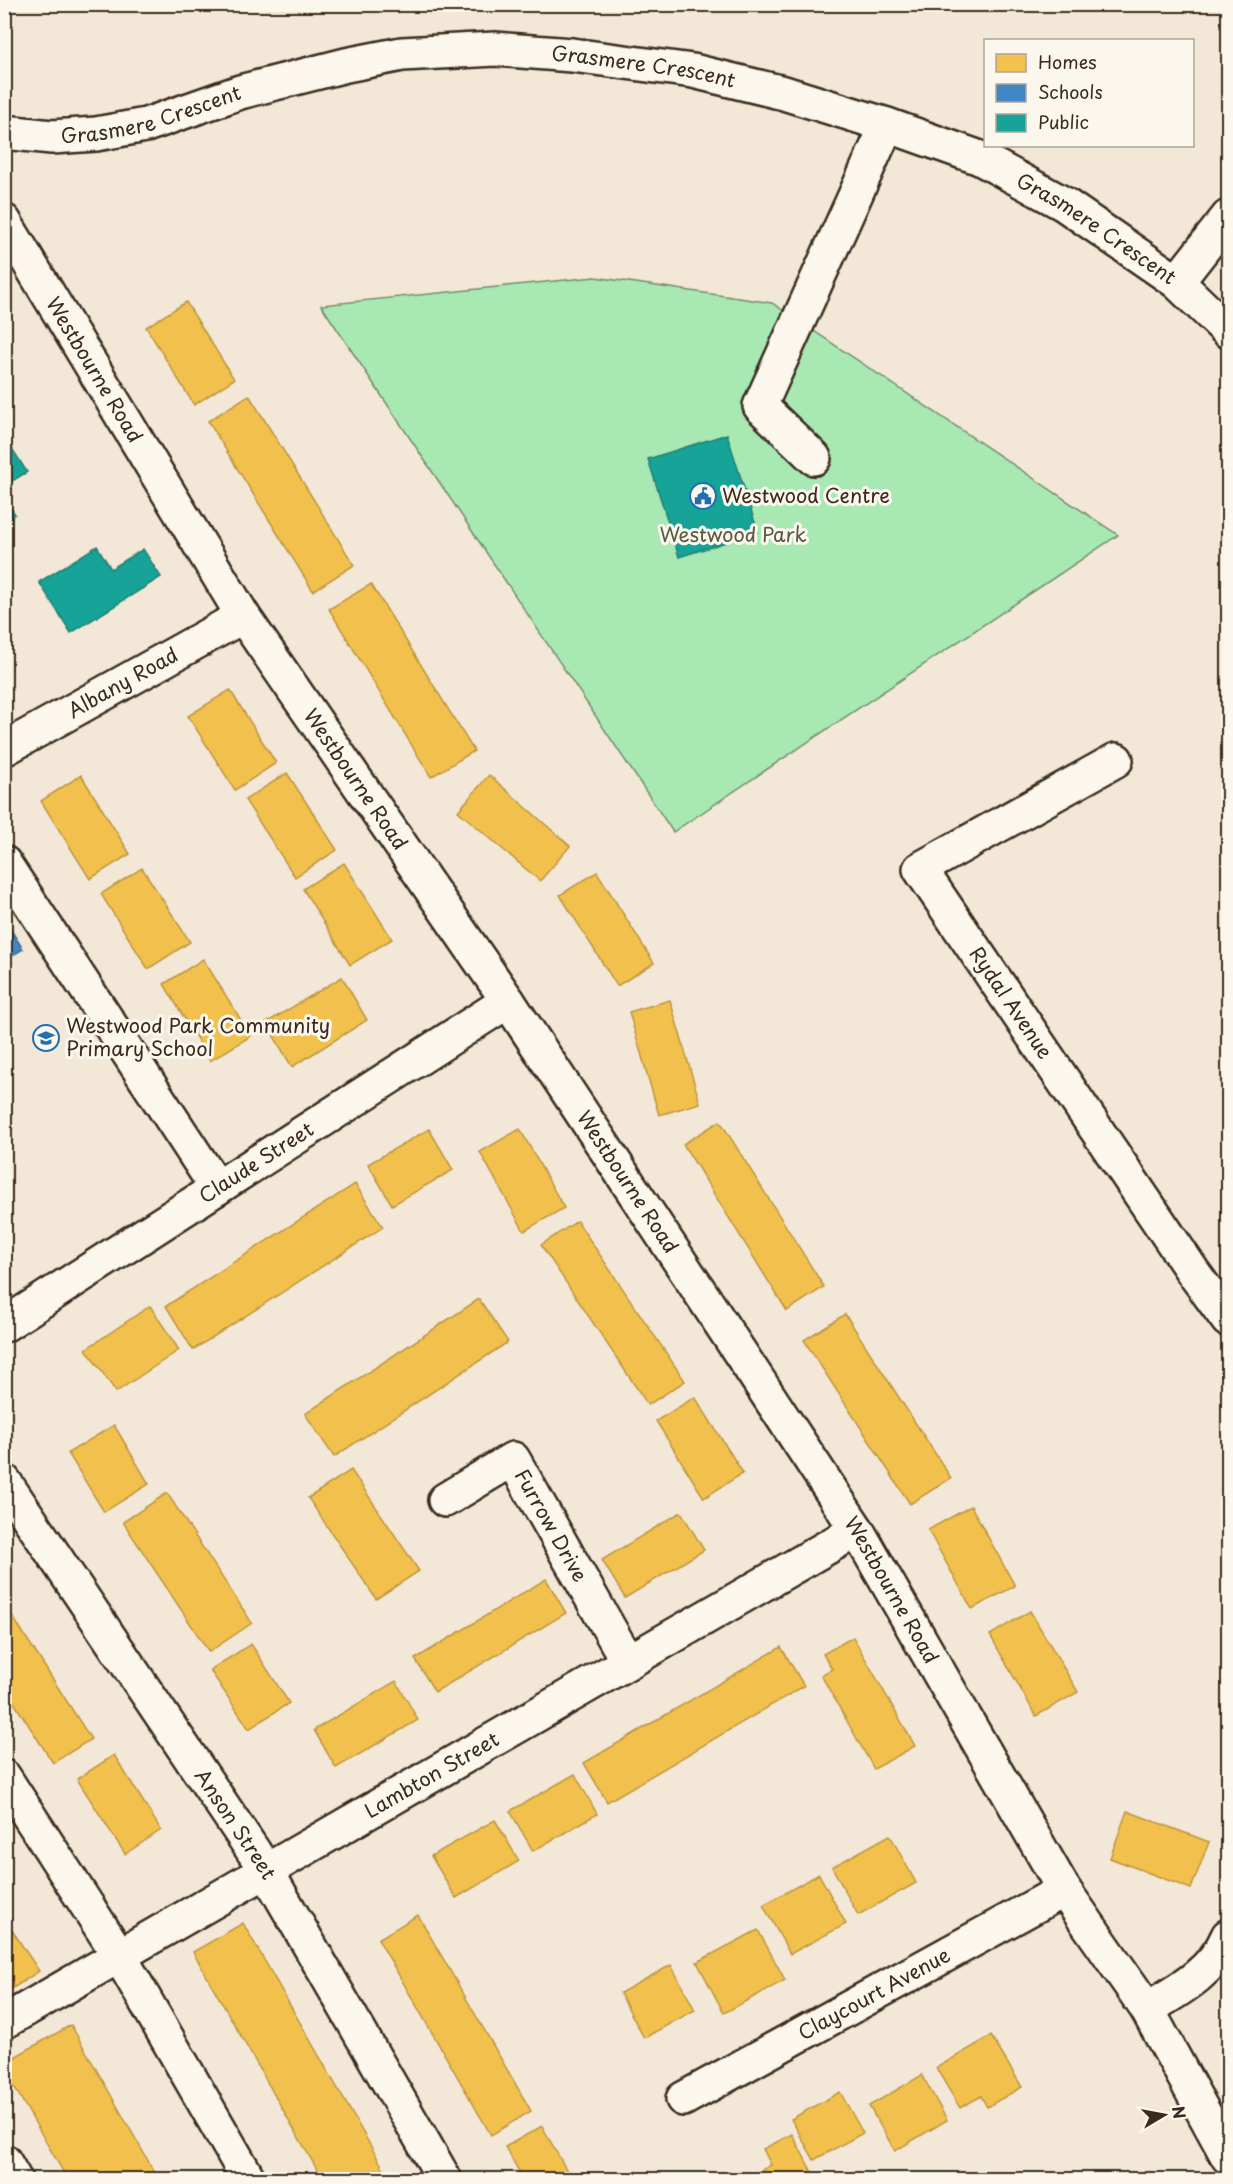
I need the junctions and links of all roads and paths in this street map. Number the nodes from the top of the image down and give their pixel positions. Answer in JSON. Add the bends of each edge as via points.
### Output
{"nodes":[{"id":1,"x":887,"y":125,"type":"junction"},
{"id":2,"x":4,"y":132,"type":"edge"},
{"id":3,"x":1228,"y":217,"type":"edge"},
{"id":4,"x":4,"y":222,"type":"edge"},
{"id":5,"x":1177,"y":282,"type":"junction"},
{"id":6,"x":1228,"y":331,"type":"edge"},
{"id":7,"x":814,"y":458,"type":"dead end"},
{"id":8,"x":243,"y":616,"type":"junction"},
{"id":9,"x":4,"y":749,"type":"edge"},
{"id":10,"x":1116,"y":760,"type":"dead end"},
{"id":11,"x":4,"y":863,"type":"edge"},
{"id":12,"x":508,"y":1000,"type":"junction"},
{"id":13,"x":217,"y":1188,"type":"junction"},
{"id":14,"x":1228,"y":1320,"type":"edge"},
{"id":15,"x":4,"y":1325,"type":"edge"},
{"id":16,"x":4,"y":1481,"type":"edge"},
{"id":17,"x":445,"y":1500,"type":"dead end"},
{"id":18,"x":858,"y":1530,"type":"junction"},
{"id":19,"x":628,"y":1662,"type":"junction"},
{"id":20,"x":4,"y":1777,"type":"edge"},
{"id":21,"x":266,"y":1870,"type":"junction"},
{"id":22,"x":1064,"y":1890,"type":"junction"},
{"id":23,"x":1228,"y":1936,"type":"edge"},
{"id":24,"x":119,"y":1955,"type":"junction"},
{"id":25,"x":1147,"y":2009,"type":"junction"},
{"id":26,"x":4,"y":2022,"type":"edge"},
{"id":27,"x":683,"y":2099,"type":"dead end"},
{"id":28,"x":1228,"y":2157,"type":"edge"},
{"id":29,"x":4,"y":2161,"type":"edge"},
{"id":30,"x":15,"y":2180,"type":"edge"},
{"id":31,"x":249,"y":2180,"type":"edge"},
{"id":32,"x":445,"y":2180,"type":"edge"}],
"edges":[{"from":1,"to":2,"type":"street","name":"Grasmere Crescent","via":[[784,93],[693,71],[495,49],[402,54],[346,65],[240,92],[146,125],[106,132],[52,137]]},
{"from":1,"to":5,"type":"street","name":"Grasmere Crescent","via":[[980,158],[1064,204]]},
{"from":1,"to":7,"type":"street","via":[[760,406]]},
{"from":3,"to":5,"type":"street"},
{"from":4,"to":8,"type":"street","name":"Westbourne Road"},
{"from":5,"to":6,"type":"street","name":"Grasmere Crescent"},
{"from":8,"to":9,"type":"street","name":"Albany Road"},
{"from":8,"to":12,"type":"street","name":"Westbourne Road"},
{"from":10,"to":14,"type":"street","name":"Rydal Avenue","via":[[920,869]]},
{"from":11,"to":13,"type":"street"},
{"from":12,"to":13,"type":"street","name":"Claude Street"},
{"from":12,"to":18,"type":"street","name":"Westbourne Road"},
{"from":13,"to":15,"type":"street","name":"Claude Street"},
{"from":16,"to":21,"type":"street","name":"Anson Street"},
{"from":17,"to":19,"type":"street","name":"Furrow Drive","via":[[513,1459]]},
{"from":18,"to":19,"type":"street","name":"Lambton Street"},
{"from":18,"to":22,"type":"street","name":"Westbourne Road"},
{"from":19,"to":21,"type":"street","name":"Lambton Street"},
{"from":20,"to":24,"type":"street"},
{"from":21,"to":24,"type":"street","name":"Lambton Street"},
{"from":21,"to":32,"type":"street","name":"Anson Street"},
{"from":22,"to":25,"type":"street","name":"Westbourne Road"},
{"from":22,"to":27,"type":"street","name":"Claycourt Avenue"},
{"from":23,"to":25,"type":"street","via":[[1223,1948],[1196,1979]]},
{"from":24,"to":26,"type":"street","name":"Lambton Street"},
{"from":24,"to":31,"type":"street"},
{"from":25,"to":28,"type":"street","name":"Westbourne Road"},
{"from":29,"to":30,"type":"street"}]}
